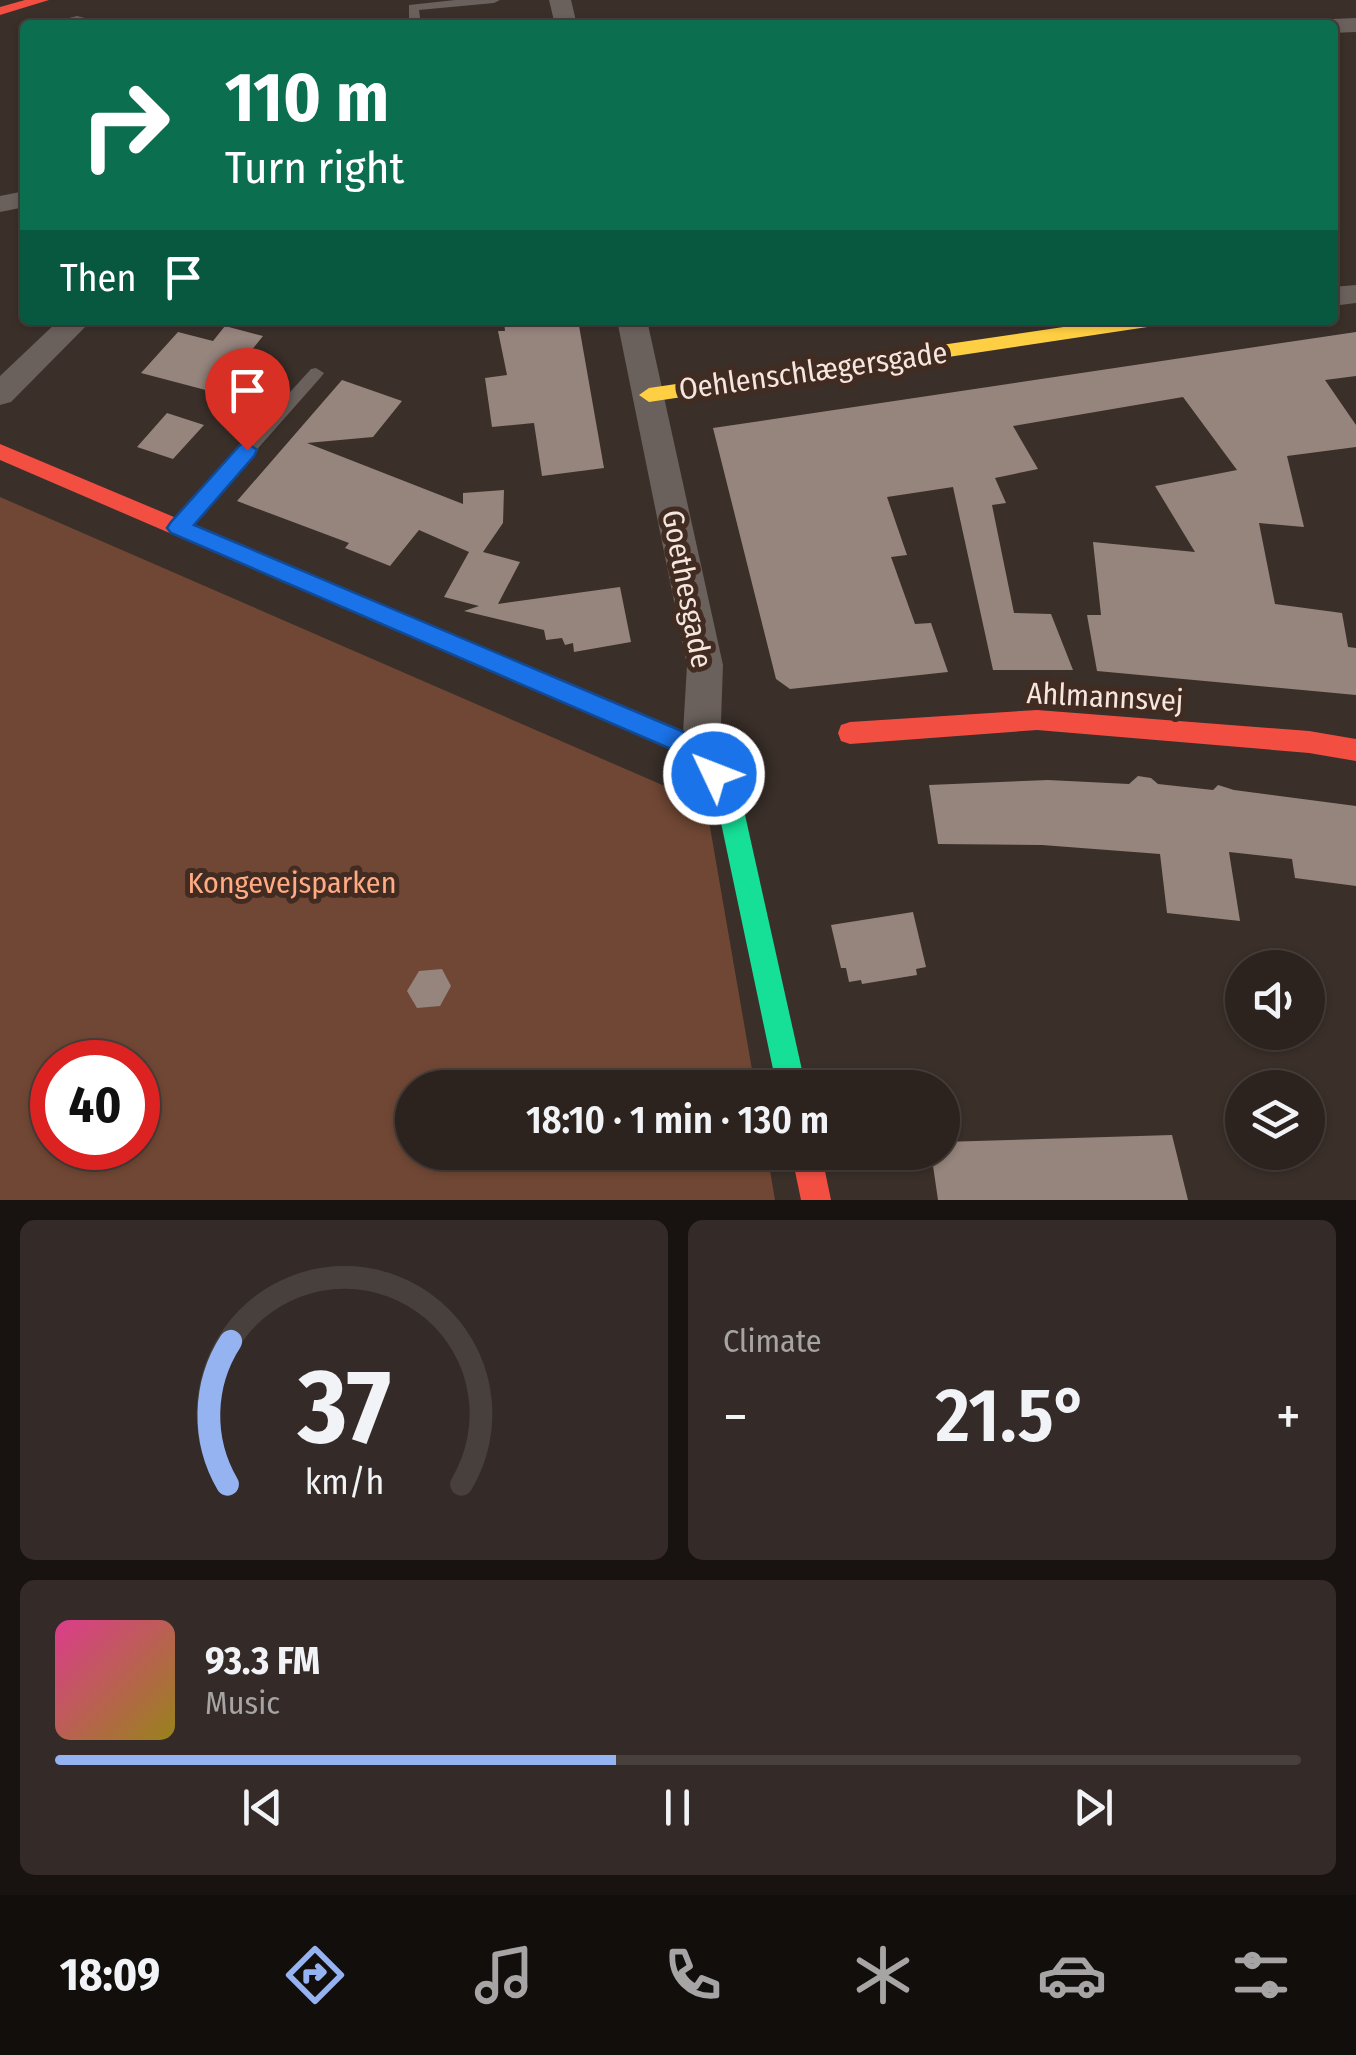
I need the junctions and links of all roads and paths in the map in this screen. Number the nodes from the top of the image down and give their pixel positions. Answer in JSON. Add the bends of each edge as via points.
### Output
{"nodes":[{"id":1,"x":42,"y":0,"type":"edge"},
{"id":2,"x":494,"y":0,"type":"edge"},
{"id":3,"x":0,"y":11,"type":"edge"},
{"id":4,"x":414,"y":20,"type":"edge"},
{"id":5,"x":72,"y":325,"type":"edge"},
{"id":6,"x":633,"y":325,"type":"edge"},
{"id":7,"x":1120,"y":325,"type":"edge"},
{"id":8,"x":316,"y":373,"type":"dead end"},
{"id":9,"x":0,"y":394,"type":"edge"},
{"id":10,"x":650,"y":395,"type":"junction"},
{"id":11,"x":0,"y":452,"type":"edge"},
{"id":12,"x":178,"y":528,"type":"junction"},
{"id":13,"x":850,"y":732,"type":"dead end"},
{"id":14,"x":701,"y":750,"type":"junction"},
{"id":15,"x":1356,"y":750,"type":"edge"},
{"id":16,"x":788,"y":1070,"type":"edge"},
{"id":17,"x":810,"y":1170,"type":"edge"},
{"id":18,"x":816,"y":1200,"type":"edge"}],
"edges":[{"from":1,"to":3,"type":"street"},
{"from":2,"to":4,"type":"lane","via":[[413,7]]},
{"from":5,"to":9,"type":"street"},
{"from":6,"to":10,"type":"street","name":"Goethesgade"},
{"from":7,"to":10,"type":"street","name":"Oehlenschlægersgade"},
{"from":8,"to":12,"type":"lane"},
{"from":10,"to":14,"type":"street","name":"Goethesgade","via":[[704,665]]},
{"from":11,"to":12,"type":"street"},
{"from":12,"to":14,"type":"street"},
{"from":13,"to":15,"type":"street","name":"Ahlmannsvej","via":[[1036,720]]},
{"from":14,"to":16,"type":"street","via":[[728,798]]},
{"from":17,"to":18,"type":"street"}]}
